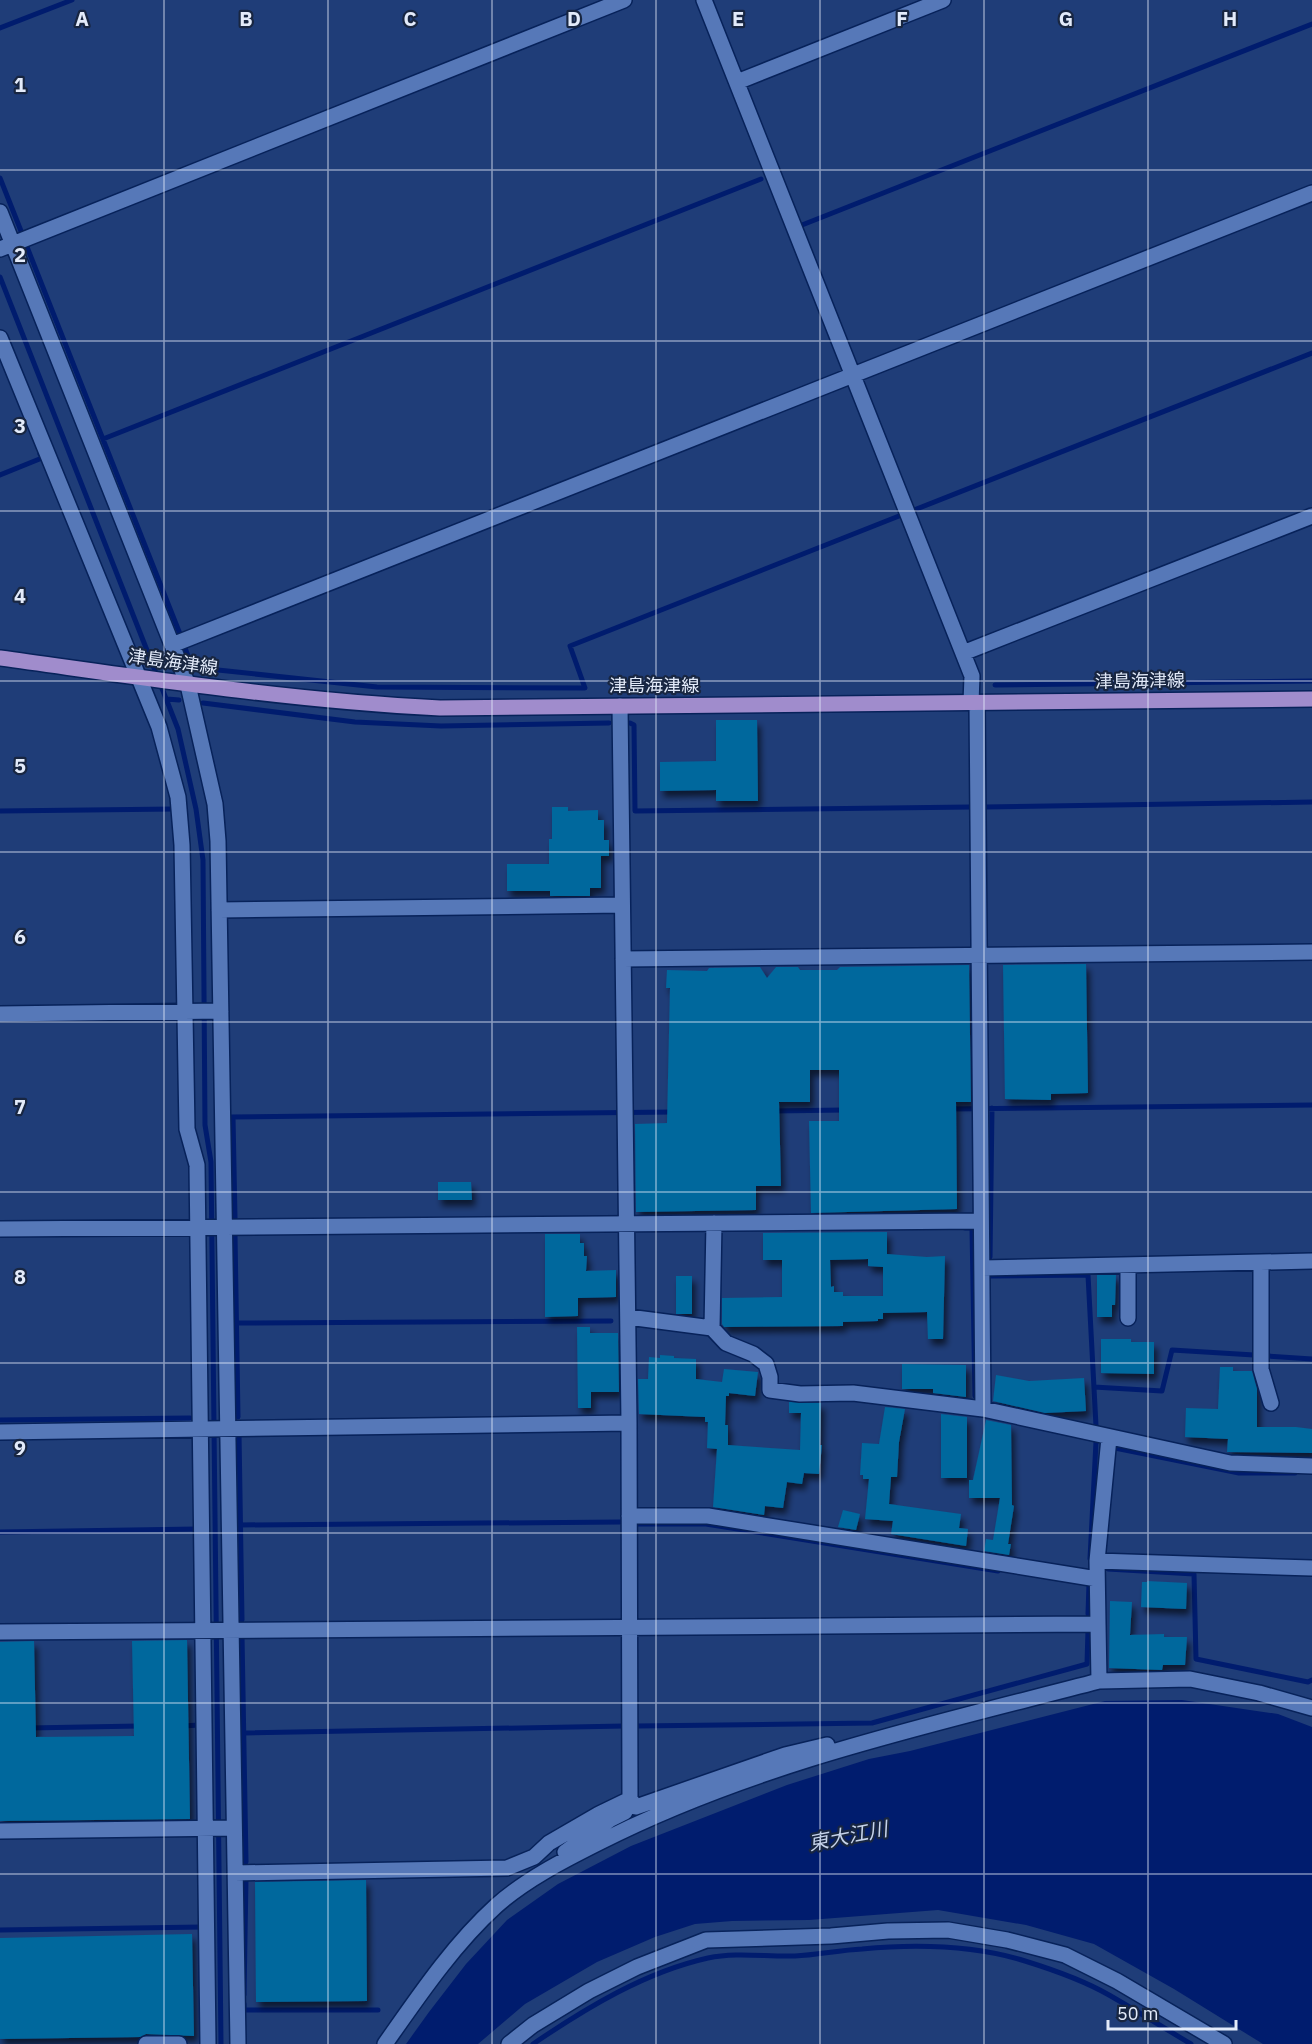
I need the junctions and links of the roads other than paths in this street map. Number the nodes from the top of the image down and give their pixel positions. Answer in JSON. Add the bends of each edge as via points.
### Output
{"nodes":[{"id":1,"x":624,"y":0,"type":"edge"},
{"id":2,"x":704,"y":0,"type":"edge"},
{"id":3,"x":943,"y":0,"type":"edge"},
{"id":4,"x":737,"y":82,"type":"junction"},
{"id":5,"x":1312,"y":193,"type":"edge"},
{"id":6,"x":0,"y":212,"type":"edge"},
{"id":7,"x":6,"y":246,"type":"edge"},
{"id":8,"x":0,"y":338,"type":"edge"},
{"id":9,"x":853,"y":375,"type":"junction"},
{"id":10,"x":1312,"y":516,"type":"edge"},
{"id":11,"x":172,"y":645,"type":"junction"},
{"id":12,"x":963,"y":653,"type":"junction"},
{"id":13,"x":0,"y":658,"type":"edge"},
{"id":14,"x":144,"y":678,"type":"junction"},
{"id":15,"x":188,"y":685,"type":"junction"},
{"id":16,"x":1312,"y":699,"type":"edge"},
{"id":17,"x":974,"y":703,"type":"junction"},
{"id":18,"x":620,"y":706,"type":"junction"},
{"id":19,"x":622,"y":905,"type":"junction"},
{"id":20,"x":219,"y":910,"type":"junction"},
{"id":21,"x":1312,"y":952,"type":"edge"},
{"id":22,"x":979,"y":956,"type":"junction"},
{"id":23,"x":623,"y":960,"type":"junction"},
{"id":24,"x":188,"y":1012,"type":"junction"},
{"id":25,"x":217,"y":1012,"type":"junction"},
{"id":26,"x":0,"y":1014,"type":"edge"},
{"id":27,"x":981,"y":1221,"type":"junction"},
{"id":28,"x":714,"y":1223,"type":"junction"},
{"id":29,"x":627,"y":1224,"type":"junction"},
{"id":30,"x":199,"y":1227,"type":"junction"},
{"id":31,"x":223,"y":1227,"type":"junction"},
{"id":32,"x":0,"y":1229,"type":"edge"},
{"id":33,"x":1312,"y":1261,"type":"edge"},
{"id":34,"x":1261,"y":1262,"type":"junction"},
{"id":35,"x":1128,"y":1265,"type":"junction"},
{"id":36,"x":982,"y":1268,"type":"junction"},
{"id":37,"x":628,"y":1317,"type":"junction"},
{"id":38,"x":1128,"y":1318,"type":"dead end"},
{"id":39,"x":712,"y":1328,"type":"junction"},
{"id":40,"x":1271,"y":1403,"type":"dead end"},
{"id":41,"x":983,"y":1409,"type":"junction"},
{"id":42,"x":629,"y":1423,"type":"junction"},
{"id":43,"x":226,"y":1428,"type":"junction"},
{"id":44,"x":202,"y":1429,"type":"junction"},
{"id":45,"x":0,"y":1432,"type":"edge"},
{"id":46,"x":1109,"y":1438,"type":"junction"},
{"id":47,"x":1312,"y":1466,"type":"edge"},
{"id":48,"x":629,"y":1516,"type":"junction"},
{"id":49,"x":1097,"y":1561,"type":"junction"},
{"id":50,"x":1312,"y":1568,"type":"edge"},
{"id":51,"x":1097,"y":1579,"type":"junction"},
{"id":52,"x":1098,"y":1624,"type":"junction"},
{"id":53,"x":630,"y":1626,"type":"junction"},
{"id":54,"x":216,"y":1630,"type":"junction"},
{"id":55,"x":0,"y":1632,"type":"edge"},
{"id":56,"x":1099,"y":1681,"type":"junction"},
{"id":57,"x":1312,"y":1708,"type":"edge"},
{"id":58,"x":845,"y":1747,"type":"junction"},
{"id":59,"x":633,"y":1803,"type":"junction"},
{"id":60,"x":219,"y":1828,"type":"junction"},
{"id":61,"x":0,"y":1831,"type":"edge"},
{"id":62,"x":550,"y":1870,"type":"junction"},
{"id":63,"x":235,"y":1873,"type":"junction"},
{"id":64,"x":146,"y":2044,"type":"edge"},
{"id":65,"x":179,"y":2044,"type":"edge"},
{"id":66,"x":208,"y":2044,"type":"edge"},
{"id":67,"x":238,"y":2044,"type":"edge"},
{"id":68,"x":385,"y":2044,"type":"edge"},
{"id":69,"x":509,"y":2044,"type":"edge"},
{"id":70,"x":1224,"y":2044,"type":"edge"}],
"edges":[{"from":1,"to":7,"type":"street"},
{"from":2,"to":4,"type":"street"},
{"from":3,"to":4,"type":"street"},
{"from":4,"to":9,"type":"street"},
{"from":5,"to":9,"type":"street"},
{"from":6,"to":7,"type":"street"},
{"from":7,"to":11,"type":"street"},
{"from":8,"to":14,"type":"street"},
{"from":9,"to":11,"type":"street"},
{"from":9,"to":12,"type":"street"},
{"from":10,"to":12,"type":"street"},
{"from":11,"to":15,"type":"street"},
{"from":12,"to":17,"type":"street","via":[[972,676]]},
{"from":13,"to":14,"type":"main road","name":"津島海津線"},
{"from":14,"to":15,"type":"main road","name":"津島海津線"},
{"from":14,"to":24,"type":"street","via":[[178,797]]},
{"from":15,"to":18,"type":"main road","name":"津島海津線","via":[[440,708]]},
{"from":15,"to":20,"type":"street","via":[[215,804]]},
{"from":16,"to":17,"type":"main road","name":"津島海津線"},
{"from":17,"to":18,"type":"main road","name":"津島海津線"},
{"from":17,"to":22,"type":"street"},
{"from":18,"to":19,"type":"street"},
{"from":19,"to":20,"type":"street"},
{"from":19,"to":23,"type":"street"},
{"from":20,"to":25,"type":"street"},
{"from":21,"to":22,"type":"street"},
{"from":22,"to":23,"type":"street"},
{"from":22,"to":27,"type":"street"},
{"from":23,"to":29,"type":"street"},
{"from":24,"to":25,"type":"street"},
{"from":24,"to":26,"type":"street"},
{"from":24,"to":30,"type":"street","via":[[187,1129],[197,1165]]},
{"from":25,"to":31,"type":"street"},
{"from":27,"to":28,"type":"street"},
{"from":27,"to":36,"type":"street"},
{"from":28,"to":29,"type":"street"},
{"from":28,"to":39,"type":"street"},
{"from":29,"to":31,"type":"street"},
{"from":29,"to":37,"type":"street"},
{"from":30,"to":31,"type":"street"},
{"from":30,"to":32,"type":"street"},
{"from":30,"to":44,"type":"street"},
{"from":31,"to":43,"type":"street"},
{"from":33,"to":34,"type":"street"},
{"from":34,"to":35,"type":"street"},
{"from":34,"to":40,"type":"street","via":[[1261,1369]]},
{"from":35,"to":36,"type":"street"},
{"from":35,"to":38,"type":"street"},
{"from":36,"to":41,"type":"street"},
{"from":37,"to":39,"type":"street"},
{"from":37,"to":42,"type":"street"},
{"from":39,"to":41,"type":"street","via":[[726,1343],[766,1364],[770,1390],[853,1393]]},
{"from":41,"to":46,"type":"street"},
{"from":42,"to":43,"type":"street"},
{"from":42,"to":48,"type":"street"},
{"from":43,"to":44,"type":"street"},
{"from":43,"to":54,"type":"street"},
{"from":44,"to":45,"type":"street"},
{"from":44,"to":54,"type":"street"},
{"from":46,"to":47,"type":"street","via":[[1230,1463]]},
{"from":46,"to":49,"type":"street"},
{"from":48,"to":51,"type":"street","via":[[708,1516]]},
{"from":48,"to":53,"type":"street"},
{"from":49,"to":50,"type":"street"},
{"from":49,"to":51,"type":"street"},
{"from":51,"to":52,"type":"street"},
{"from":52,"to":53,"type":"street"},
{"from":52,"to":56,"type":"street"},
{"from":53,"to":54,"type":"street"},
{"from":53,"to":59,"type":"street"},
{"from":54,"to":55,"type":"street"},
{"from":54,"to":60,"type":"street"},
{"from":54,"to":60,"type":"street"},
{"from":56,"to":57,"type":"street","via":[[1190,1679]]},
{"from":56,"to":58,"type":"street"},
{"from":58,"to":59,"type":"street","via":[[830,1745],[784,1755]]},
{"from":58,"to":62,"type":"street","via":[[642,1821]]},
{"from":59,"to":62,"type":"street","via":[[560,1856]]},
{"from":59,"to":63,"type":"street","via":[[599,1814],[549,1843],[534,1857],[507,1868]]},
{"from":60,"to":61,"type":"street"},
{"from":60,"to":63,"type":"street"},
{"from":60,"to":66,"type":"street"},
{"from":62,"to":68,"type":"street","via":[[488,1914],[421,1992]]},
{"from":63,"to":67,"type":"street"},
{"from":64,"to":65,"type":"street"},
{"from":69,"to":70,"type":"street","via":[[589,1991],[706,1940],[948,1930],[1065,1955]]}]}
